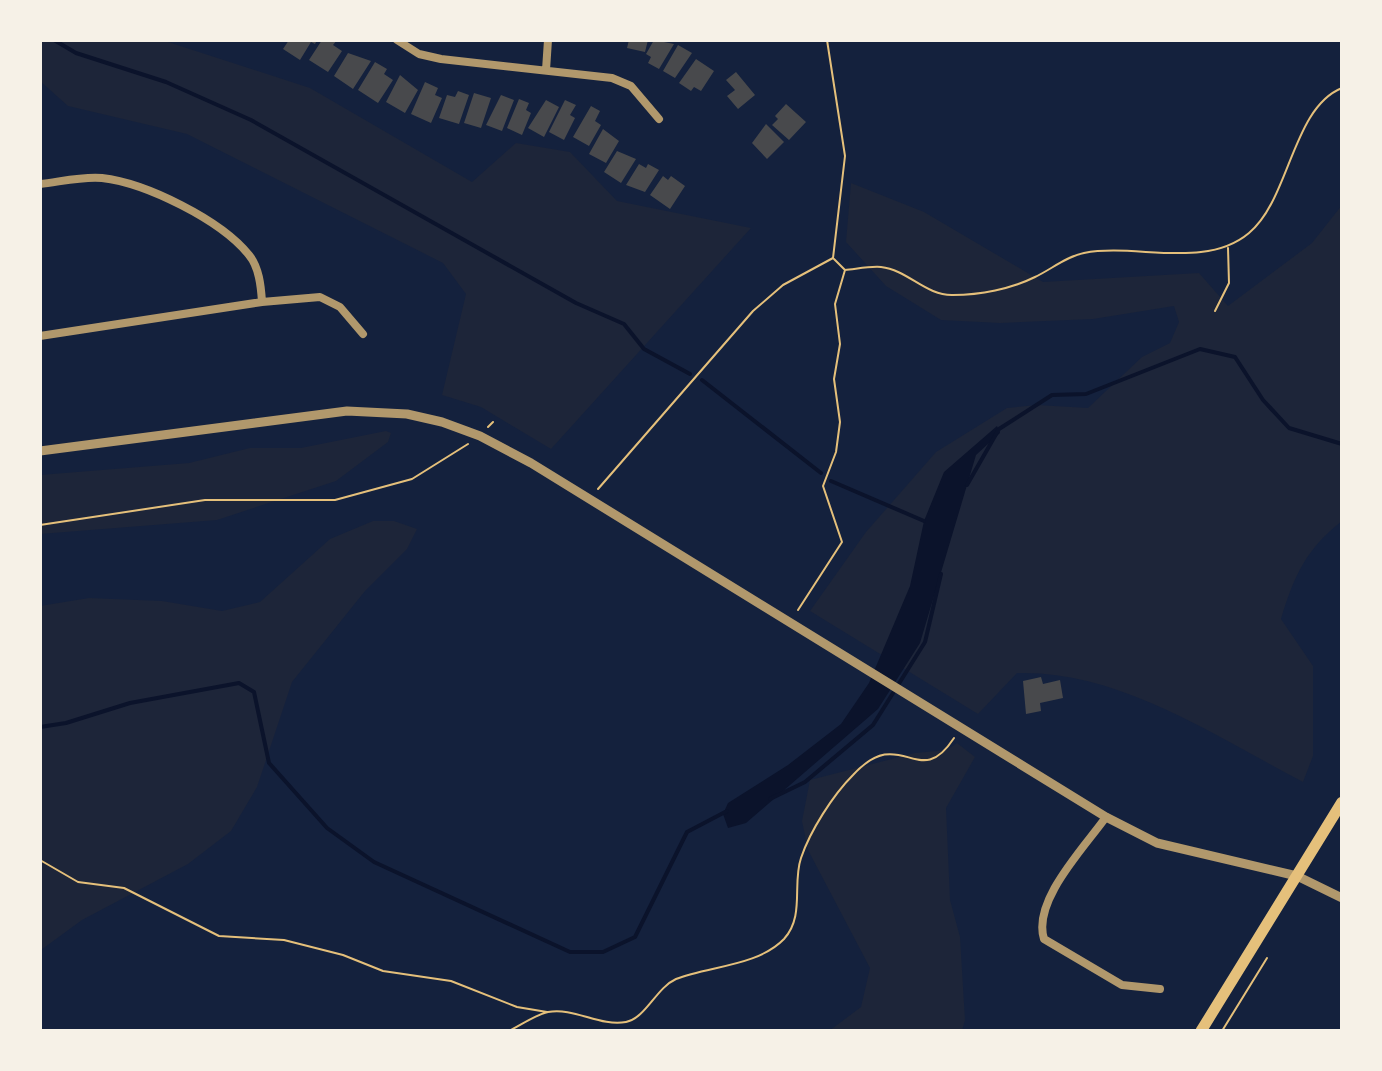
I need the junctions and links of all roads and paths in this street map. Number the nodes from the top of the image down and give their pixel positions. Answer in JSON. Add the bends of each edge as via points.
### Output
{"nodes":[{"id":1,"x":397,"y":40,"type":"edge"},
{"id":2,"x":548,"y":40,"type":"edge"},
{"id":3,"x":827,"y":40,"type":"edge"},
{"id":4,"x":546,"y":70,"type":"junction"},
{"id":5,"x":1342,"y":88,"type":"edge"},
{"id":6,"x":659,"y":119,"type":"dead end"},
{"id":7,"x":40,"y":184,"type":"edge"},
{"id":8,"x":1228,"y":246,"type":"junction"},
{"id":9,"x":833,"y":258,"type":"junction"},
{"id":10,"x":845,"y":270,"type":"junction"},
{"id":11,"x":262,"y":302,"type":"junction"},
{"id":12,"x":1215,"y":311,"type":"dead end"},
{"id":13,"x":363,"y":334,"type":"dead end"},
{"id":14,"x":40,"y":336,"type":"edge"},
{"id":15,"x":493,"y":422,"type":"dead end"},
{"id":16,"x":480,"y":436,"type":"junction"},
{"id":17,"x":40,"y":451,"type":"edge"},
{"id":18,"x":590,"y":500,"type":"junction"},
{"id":19,"x":40,"y":525,"type":"edge"},
{"id":20,"x":798,"y":610,"type":"dead end"},
{"id":21,"x":962,"y":727,"type":"junction"},
{"id":22,"x":1342,"y":802,"type":"edge"},
{"id":23,"x":1106,"y":817,"type":"junction"},
{"id":24,"x":40,"y":860,"type":"edge"},
{"id":25,"x":1297,"y":876,"type":"junction"},
{"id":26,"x":1342,"y":898,"type":"edge"},
{"id":27,"x":1267,"y":958,"type":"dead end"},
{"id":28,"x":1160,"y":989,"type":"dead end"},
{"id":29,"x":548,"y":1012,"type":"junction"},
{"id":30,"x":509,"y":1031,"type":"edge"},
{"id":31,"x":1201,"y":1031,"type":"edge"},
{"id":32,"x":1222,"y":1031,"type":"edge"}],
"edges":[{"from":1,"to":4,"type":"street","via":[[419,54],[441,59]]},
{"from":2,"to":4,"type":"street"},
{"from":3,"to":9,"type":"path","via":[[845,156]]},
{"from":4,"to":6,"type":"street","via":[[612,78],[631,86]]},
{"from":5,"to":8,"type":"path","via":[[1318,107],[1269,208],[1252,231]]},
{"from":7,"to":11,"type":"street","via":[[101,178],[162,196],[227,234],[251,256]]},
{"from":8,"to":10,"type":"path","via":[[1084,253],[1059,261],[1035,278],[985,293],[957,295],[939,295],[883,267]]},
{"from":8,"to":12,"type":"path","via":[[1229,283]]},
{"from":9,"to":10,"type":"path"},
{"from":9,"to":18,"type":"path","via":[[783,285],[753,311]]},
{"from":10,"to":20,"type":"path","via":[[835,304],[840,344],[834,379],[840,422],[823,486],[842,542]]},
{"from":11,"to":13,"type":"street","via":[[320,297],[340,307]]},
{"from":11,"to":14,"type":"street"},
{"from":15,"to":16,"type":"path"},
{"from":16,"to":17,"type":"street","via":[[407,414],[347,411]]},
{"from":16,"to":18,"type":"street"},
{"from":16,"to":19,"type":"path","via":[[412,479],[335,500],[205,500]]},
{"from":18,"to":21,"type":"street"},
{"from":21,"to":23,"type":"street"},
{"from":21,"to":29,"type":"path","via":[[934,760],[891,752],[873,755],[850,777],[800,859],[797,915],[786,938],[770,951],[675,980],[659,989],[631,1021],[613,1024]]},
{"from":22,"to":25,"type":"main road"},
{"from":23,"to":25,"type":"street","via":[[1157,843]]},
{"from":23,"to":28,"type":"street","via":[[1047,900],[1039,924],[1044,939],[1122,985]]},
{"from":24,"to":29,"type":"path","via":[[78,882],[124,888],[219,936],[284,940],[383,971],[451,981],[517,1007]]},
{"from":25,"to":26,"type":"street"},
{"from":25,"to":31,"type":"main road"},
{"from":27,"to":32,"type":"path"},
{"from":29,"to":30,"type":"path"}]}
